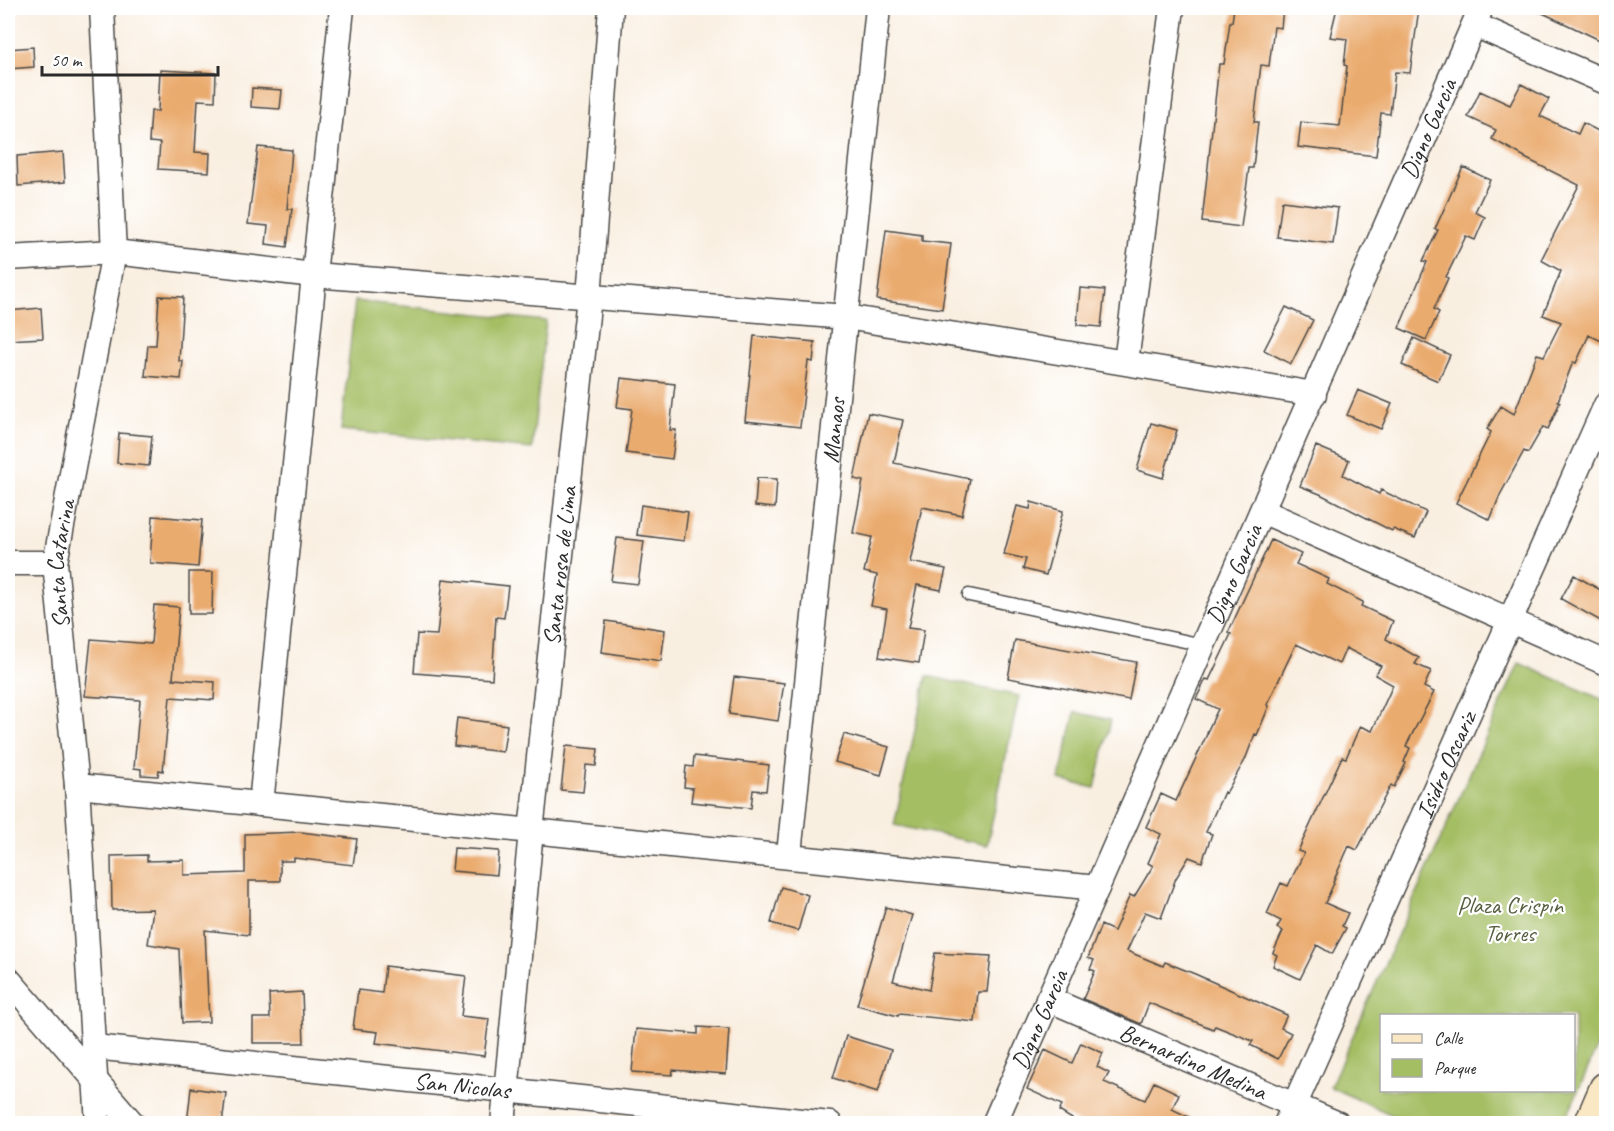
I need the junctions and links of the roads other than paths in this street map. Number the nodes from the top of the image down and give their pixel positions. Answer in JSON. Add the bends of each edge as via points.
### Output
{"nodes":[{"id":1,"x":102,"y":8,"type":"edge"},
{"id":2,"x":342,"y":8,"type":"edge"},
{"id":3,"x":611,"y":8,"type":"edge"},
{"id":4,"x":878,"y":8,"type":"edge"},
{"id":5,"x":1172,"y":8,"type":"edge"},
{"id":6,"x":1478,"y":16,"type":"edge"},
{"id":7,"x":1606,"y":82,"type":"edge"},
{"id":8,"x":114,"y":252,"type":"junction"},
{"id":9,"x":8,"y":258,"type":"edge"},
{"id":10,"x":314,"y":275,"type":"junction"},
{"id":11,"x":590,"y":297,"type":"junction"},
{"id":12,"x":846,"y":317,"type":"junction"},
{"id":13,"x":1126,"y":362,"type":"junction"},
{"id":14,"x":1314,"y":394,"type":"junction"},
{"id":15,"x":1606,"y":405,"type":"edge"},
{"id":16,"x":1262,"y":511,"type":"junction"},
{"id":17,"x":8,"y":563,"type":"edge"},
{"id":18,"x":55,"y":563,"type":"junction"},
{"id":19,"x":969,"y":595,"type":"dead end"},
{"id":20,"x":1511,"y":620,"type":"junction"},
{"id":21,"x":1203,"y":645,"type":"junction"},
{"id":22,"x":1606,"y":663,"type":"edge"},
{"id":23,"x":77,"y":786,"type":"junction"},
{"id":24,"x":261,"y":804,"type":"junction"},
{"id":25,"x":531,"y":831,"type":"junction"},
{"id":26,"x":789,"y":855,"type":"junction"},
{"id":27,"x":1097,"y":888,"type":"junction"},
{"id":28,"x":8,"y":979,"type":"edge"},
{"id":29,"x":1048,"y":999,"type":"junction"},
{"id":30,"x":94,"y":1047,"type":"junction"},
{"id":31,"x":96,"y":1079,"type":"junction"},
{"id":32,"x":1606,"y":1089,"type":"edge"},
{"id":33,"x":507,"y":1090,"type":"junction"},
{"id":34,"x":1290,"y":1114,"type":"edge"},
{"id":35,"x":98,"y":1124,"type":"edge"},
{"id":36,"x":133,"y":1124,"type":"edge"},
{"id":37,"x":504,"y":1124,"type":"edge"},
{"id":38,"x":830,"y":1124,"type":"edge"},
{"id":39,"x":994,"y":1124,"type":"edge"},
{"id":40,"x":1338,"y":1124,"type":"edge"},
{"id":41,"x":1591,"y":1124,"type":"edge"}],
"edges":[{"from":1,"to":8,"type":"street","name":"Santa Catarina"},
{"from":2,"to":10,"type":"street"},
{"from":3,"to":11,"type":"street","name":"Santa rosa de Lima"},
{"from":4,"to":12,"type":"street","name":"Manaos"},
{"from":5,"to":13,"type":"street"},
{"from":6,"to":7,"type":"street"},
{"from":6,"to":14,"type":"street","name":"Digno Garcia"},
{"from":8,"to":9,"type":"street"},
{"from":8,"to":10,"type":"street"},
{"from":8,"to":18,"type":"street","name":"Santa Catarina"},
{"from":10,"to":11,"type":"street"},
{"from":10,"to":24,"type":"street"},
{"from":11,"to":12,"type":"street"},
{"from":11,"to":25,"type":"street","name":"Santa rosa de Lima"},
{"from":12,"to":13,"type":"street"},
{"from":12,"to":26,"type":"street","name":"Manaos"},
{"from":13,"to":14,"type":"street"},
{"from":14,"to":16,"type":"street","name":"Digno Garcia"},
{"from":15,"to":20,"type":"street","name":"Isidro Oscariz"},
{"from":16,"to":20,"type":"street"},
{"from":16,"to":21,"type":"street","name":"Digno Garcia"},
{"from":17,"to":18,"type":"street"},
{"from":18,"to":23,"type":"street","name":"Santa Catarina"},
{"from":19,"to":21,"type":"lane"},
{"from":20,"to":22,"type":"street"},
{"from":20,"to":34,"type":"street","name":"Isidro Oscariz"},
{"from":21,"to":27,"type":"street","name":"Digno Garcia"},
{"from":23,"to":24,"type":"street"},
{"from":23,"to":30,"type":"street","name":"Santa Catarina"},
{"from":24,"to":25,"type":"street"},
{"from":25,"to":26,"type":"street"},
{"from":25,"to":33,"type":"street","name":"Santa rosa de Lima"},
{"from":26,"to":27,"type":"street"},
{"from":27,"to":29,"type":"street","name":"Digno Garcia"},
{"from":28,"to":31,"type":"street"},
{"from":29,"to":34,"type":"street","name":"Bernardino Medina"},
{"from":29,"to":39,"type":"street","name":"Digno Garcia"},
{"from":30,"to":31,"type":"street","name":"Santa Catarina"},
{"from":30,"to":33,"type":"street","name":"San Nicolas"},
{"from":31,"to":35,"type":"street","name":"Santa Catarina"},
{"from":31,"to":36,"type":"street"},
{"from":32,"to":41,"type":"street"},
{"from":33,"to":37,"type":"street","name":"Santa rosa de Lima"},
{"from":33,"to":38,"type":"street","name":"San Nicolas"},
{"from":34,"to":40,"type":"street","name":"Bernardino Medina"}]}
